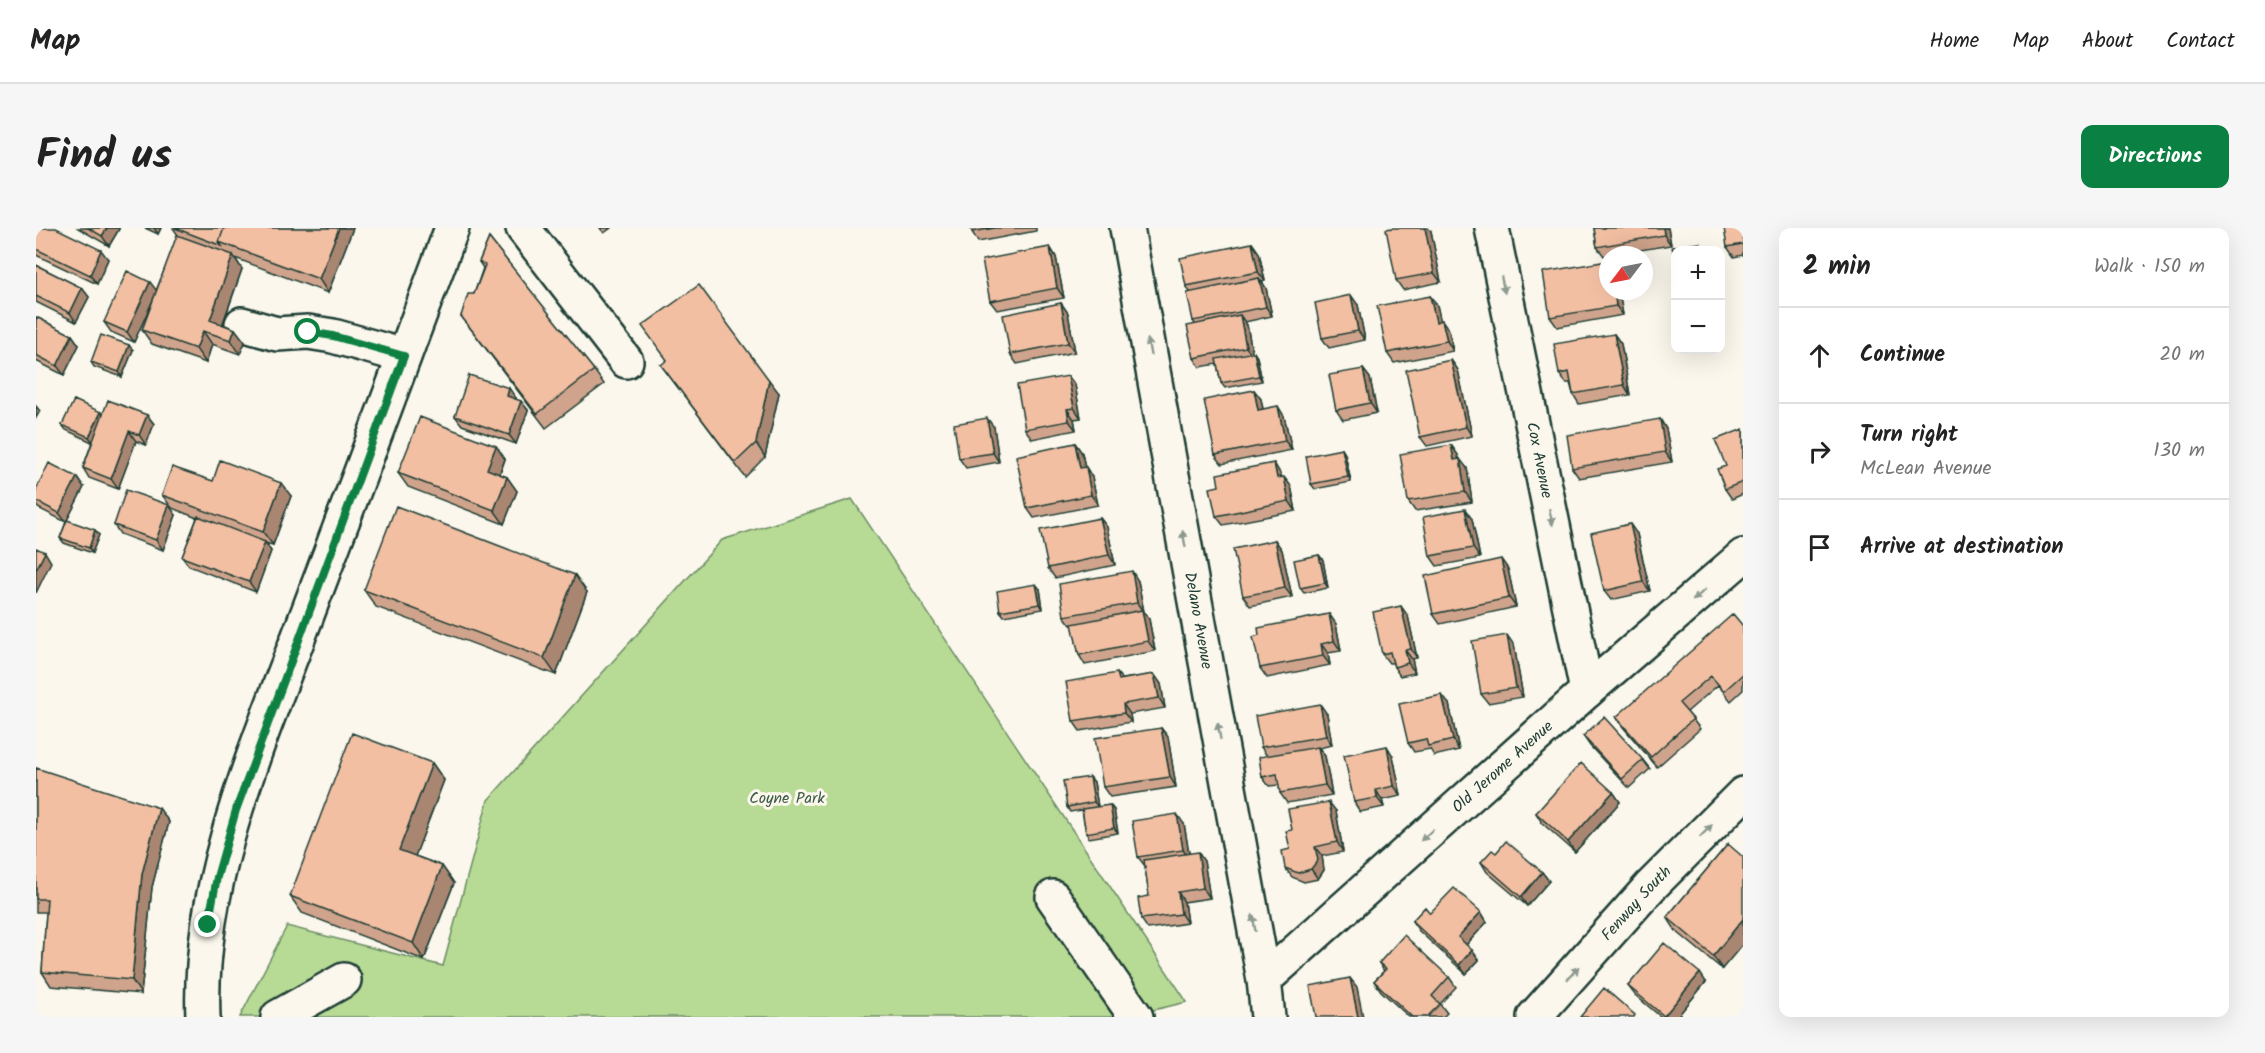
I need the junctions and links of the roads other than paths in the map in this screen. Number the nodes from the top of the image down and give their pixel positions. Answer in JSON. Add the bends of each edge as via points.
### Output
{"nodes":[{"id":1,"x":452,"y":228,"type":"edge"},
{"id":2,"x":523,"y":228,"type":"edge"},
{"id":3,"x":1127,"y":228,"type":"edge"},
{"id":4,"x":1492,"y":228,"type":"edge"},
{"id":5,"x":242,"y":324,"type":"dead end"},
{"id":6,"x":404,"y":356,"type":"junction"},
{"id":7,"x":626,"y":361,"type":"dead end"},
{"id":8,"x":1743,"y":556,"type":"edge"},
{"id":9,"x":1587,"y":691,"type":"junction"},
{"id":10,"x":1743,"y":794,"type":"edge"},
{"id":11,"x":1053,"y":897,"type":"dead end"},
{"id":12,"x":344,"y":980,"type":"dead end"},
{"id":13,"x":1264,"y":980,"type":"junction"},
{"id":14,"x":1264,"y":1016,"type":"edge"},
{"id":15,"x":203,"y":1017,"type":"edge"},
{"id":16,"x":278,"y":1017,"type":"edge"},
{"id":17,"x":1136,"y":1017,"type":"edge"},
{"id":18,"x":1534,"y":1017,"type":"edge"}],
"edges":[{"from":1,"to":6,"type":"street"},
{"from":2,"to":7,"type":"street"},
{"from":13,"to":3,"type":"street","name":"Delano Avenue","one_way":true},
{"from":4,"to":9,"type":"street","name":"Cox Avenue","one_way":true},
{"from":5,"to":6,"type":"street","via":[[276,334],[308,332],[333,336]]},
{"from":6,"to":15,"type":"street","via":[[225,844],[208,925]]},
{"from":8,"to":9,"type":"street","name":"Old Jerome Avenue","one_way":true},
{"from":9,"to":13,"type":"street","name":"Old Jerome Avenue","one_way":true},
{"from":18,"to":10,"type":"street","name":"Fenway South","one_way":true,"via":[[1650,887]]},
{"from":11,"to":17,"type":"street"},
{"from":12,"to":16,"type":"street"},
{"from":13,"to":14,"type":"street","name":"Delano Avenue"}]}
